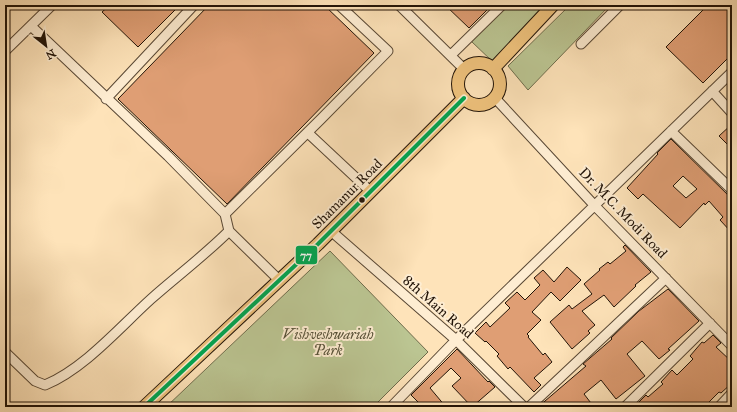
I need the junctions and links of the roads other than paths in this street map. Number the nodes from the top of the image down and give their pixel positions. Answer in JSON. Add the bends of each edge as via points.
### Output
{"nodes":[{"id":1,"x":52,"y":5,"type":"edge"},
{"id":2,"x":194,"y":5,"type":"edge"},
{"id":3,"x":339,"y":5,"type":"edge"},
{"id":4,"x":399,"y":5,"type":"edge"},
{"id":5,"x":502,"y":5,"type":"edge"},
{"id":6,"x":553,"y":5,"type":"edge"},
{"id":7,"x":620,"y":5,"type":"edge"},
{"id":8,"x":31,"y":26,"type":"junction"},
{"id":9,"x":581,"y":44,"type":"dead end"},
{"id":10,"x":5,"y":51,"type":"edge"},
{"id":11,"x":451,"y":55,"type":"junction"},
{"id":12,"x":492,"y":69,"type":"junction"},
{"id":13,"x":465,"y":70,"type":"junction"},
{"id":14,"x":732,"y":72,"type":"edge"},
{"id":15,"x":712,"y":92,"type":"junction"},
{"id":16,"x":464,"y":98,"type":"junction"},
{"id":17,"x":495,"y":98,"type":"junction"},
{"id":18,"x":106,"y":99,"type":"junction"},
{"id":19,"x":732,"y":113,"type":"edge"},
{"id":20,"x":672,"y":131,"type":"junction"},
{"id":21,"x":308,"y":133,"type":"junction"},
{"id":22,"x":732,"y":190,"type":"edge"},
{"id":23,"x":370,"y":191,"type":"junction"},
{"id":24,"x":595,"y":206,"type":"junction"},
{"id":25,"x":225,"y":214,"type":"junction"},
{"id":26,"x":229,"y":230,"type":"junction"},
{"id":27,"x":331,"y":231,"type":"junction"},
{"id":28,"x":666,"y":278,"type":"junction"},
{"id":29,"x":279,"y":280,"type":"junction"},
{"id":30,"x":710,"y":323,"type":"junction"},
{"id":31,"x":456,"y":340,"type":"junction"},
{"id":32,"x":732,"y":346,"type":"edge"},
{"id":33,"x":5,"y":352,"type":"edge"},
{"id":34,"x":732,"y":394,"type":"edge"},
{"id":35,"x":628,"y":406,"type":"edge"},
{"id":36,"x":144,"y":407,"type":"edge"},
{"id":37,"x":391,"y":407,"type":"edge"},
{"id":38,"x":524,"y":407,"type":"edge"},
{"id":39,"x":529,"y":407,"type":"edge"},
{"id":40,"x":718,"y":407,"type":"edge"}],
"edges":[{"from":1,"to":8,"type":"street"},
{"from":2,"to":18,"type":"street"},
{"from":3,"to":21,"type":"street","via":[[388,51]]},
{"from":4,"to":11,"type":"street"},
{"from":5,"to":11,"type":"street"},
{"from":6,"to":12,"type":"main road"},
{"from":7,"to":9,"type":"street"},
{"from":8,"to":10,"type":"street"},
{"from":8,"to":18,"type":"street"},
{"from":11,"to":13,"type":"street"},
{"from":12,"to":13,"type":"main road","via":[[484,64],[478,64]]},
{"from":12,"to":17,"type":"main road","via":[[497,73],[500,83]]},
{"from":13,"to":16,"type":"main road","via":[[458,83]]},
{"from":14,"to":15,"type":"street"},
{"from":15,"to":19,"type":"street"},
{"from":15,"to":20,"type":"street"},
{"from":16,"to":17,"type":"main road","via":[[469,103],[481,105]]},
{"from":16,"to":23,"type":"main road","name":"Shamanur Road"},
{"from":17,"to":24,"type":"street","name":"Dr. M.C. Modi Road"},
{"from":18,"to":25,"type":"street"},
{"from":20,"to":22,"type":"street"},
{"from":20,"to":24,"type":"street"},
{"from":21,"to":23,"type":"street"},
{"from":21,"to":25,"type":"street"},
{"from":23,"to":27,"type":"main road","name":"Shamanur Road"},
{"from":24,"to":28,"type":"street","name":"Dr. M.C. Modi Road"},
{"from":24,"to":31,"type":"street"},
{"from":25,"to":26,"type":"street"},
{"from":26,"to":29,"type":"street"},
{"from":26,"to":33,"type":"street","via":[[103,344],[57,380],[45,385],[35,381]]},
{"from":27,"to":29,"type":"main road","name":"Shamanur Road"},
{"from":27,"to":31,"type":"street","name":"8th Main Road"},
{"from":28,"to":30,"type":"street","name":"Dr. M.C. Modi Road"},
{"from":28,"to":39,"type":"street"},
{"from":29,"to":36,"type":"main road","name":"Shamanur Road"},
{"from":30,"to":32,"type":"street","name":"Dr. M.C. Modi Road"},
{"from":30,"to":35,"type":"street"},
{"from":31,"to":37,"type":"street"},
{"from":31,"to":38,"type":"street","name":"8th Main Road"},
{"from":34,"to":40,"type":"street"}]}
